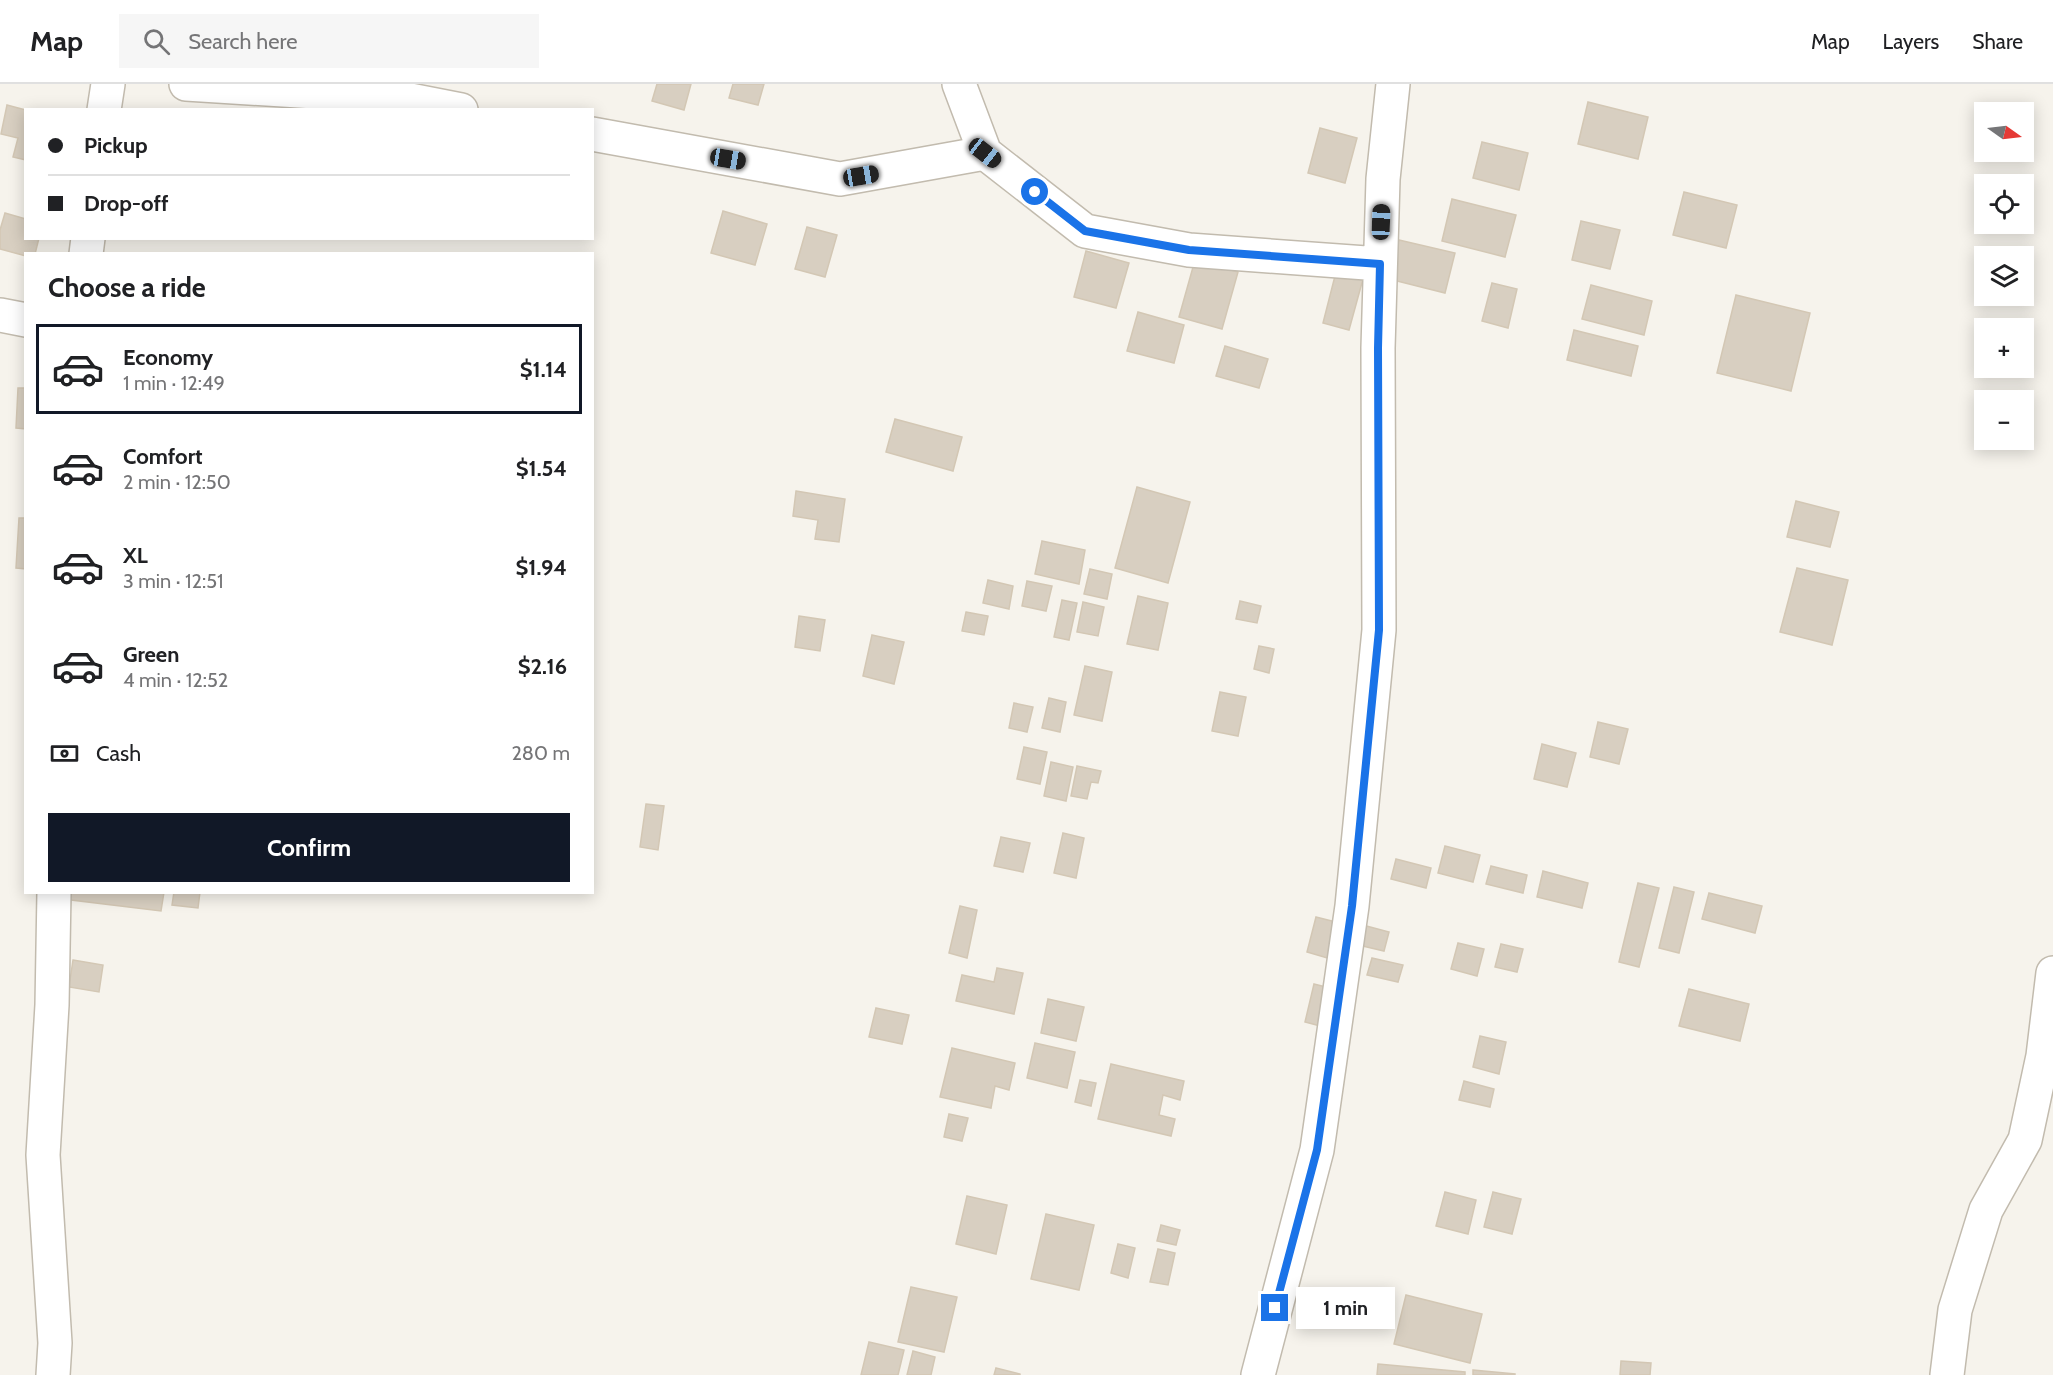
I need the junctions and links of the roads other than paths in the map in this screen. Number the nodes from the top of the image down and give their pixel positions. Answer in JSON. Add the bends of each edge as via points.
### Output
{"nodes":[{"id":1,"x":108,"y":84,"type":"edge"},
{"id":2,"x":186,"y":84,"type":"edge"},
{"id":3,"x":959,"y":84,"type":"edge"},
{"id":4,"x":1393,"y":84,"type":"edge"},
{"id":5,"x":105,"y":108,"type":"edge"},
{"id":6,"x":450,"y":108,"type":"edge"},
{"id":7,"x":594,"y":134,"type":"edge"},
{"id":8,"x":985,"y":153,"type":"junction"},
{"id":9,"x":1380,"y":264,"type":"junction"},
{"id":10,"x":0,"y":315,"type":"edge"},
{"id":11,"x":24,"y":320,"type":"edge"},
{"id":12,"x":54,"y":894,"type":"edge"},
{"id":13,"x":2053,"y":973,"type":"edge"},
{"id":14,"x":53,"y":1375,"type":"edge"},
{"id":15,"x":1258,"y":1375,"type":"edge"},
{"id":16,"x":1947,"y":1375,"type":"edge"}],
"edges":[{"from":1,"to":5,"type":"street"},
{"from":2,"to":6,"type":"street","via":[[395,97]]},
{"from":3,"to":8,"type":"street"},
{"from":4,"to":9,"type":"street","via":[[1383,179]]},
{"from":7,"to":8,"type":"street","via":[[840,179]]},
{"from":8,"to":9,"type":"street","via":[[1085,231],[1189,250]]},
{"from":9,"to":15,"type":"street","via":[[1379,630],[1352,906],[1317,1150]]},
{"from":10,"to":11,"type":"street"},
{"from":12,"to":14,"type":"street","via":[[44,1155],[55,1343]]},
{"from":13,"to":16,"type":"street","via":[[2043,1056],[2025,1140],[1986,1210],[1955,1310]]}]}
